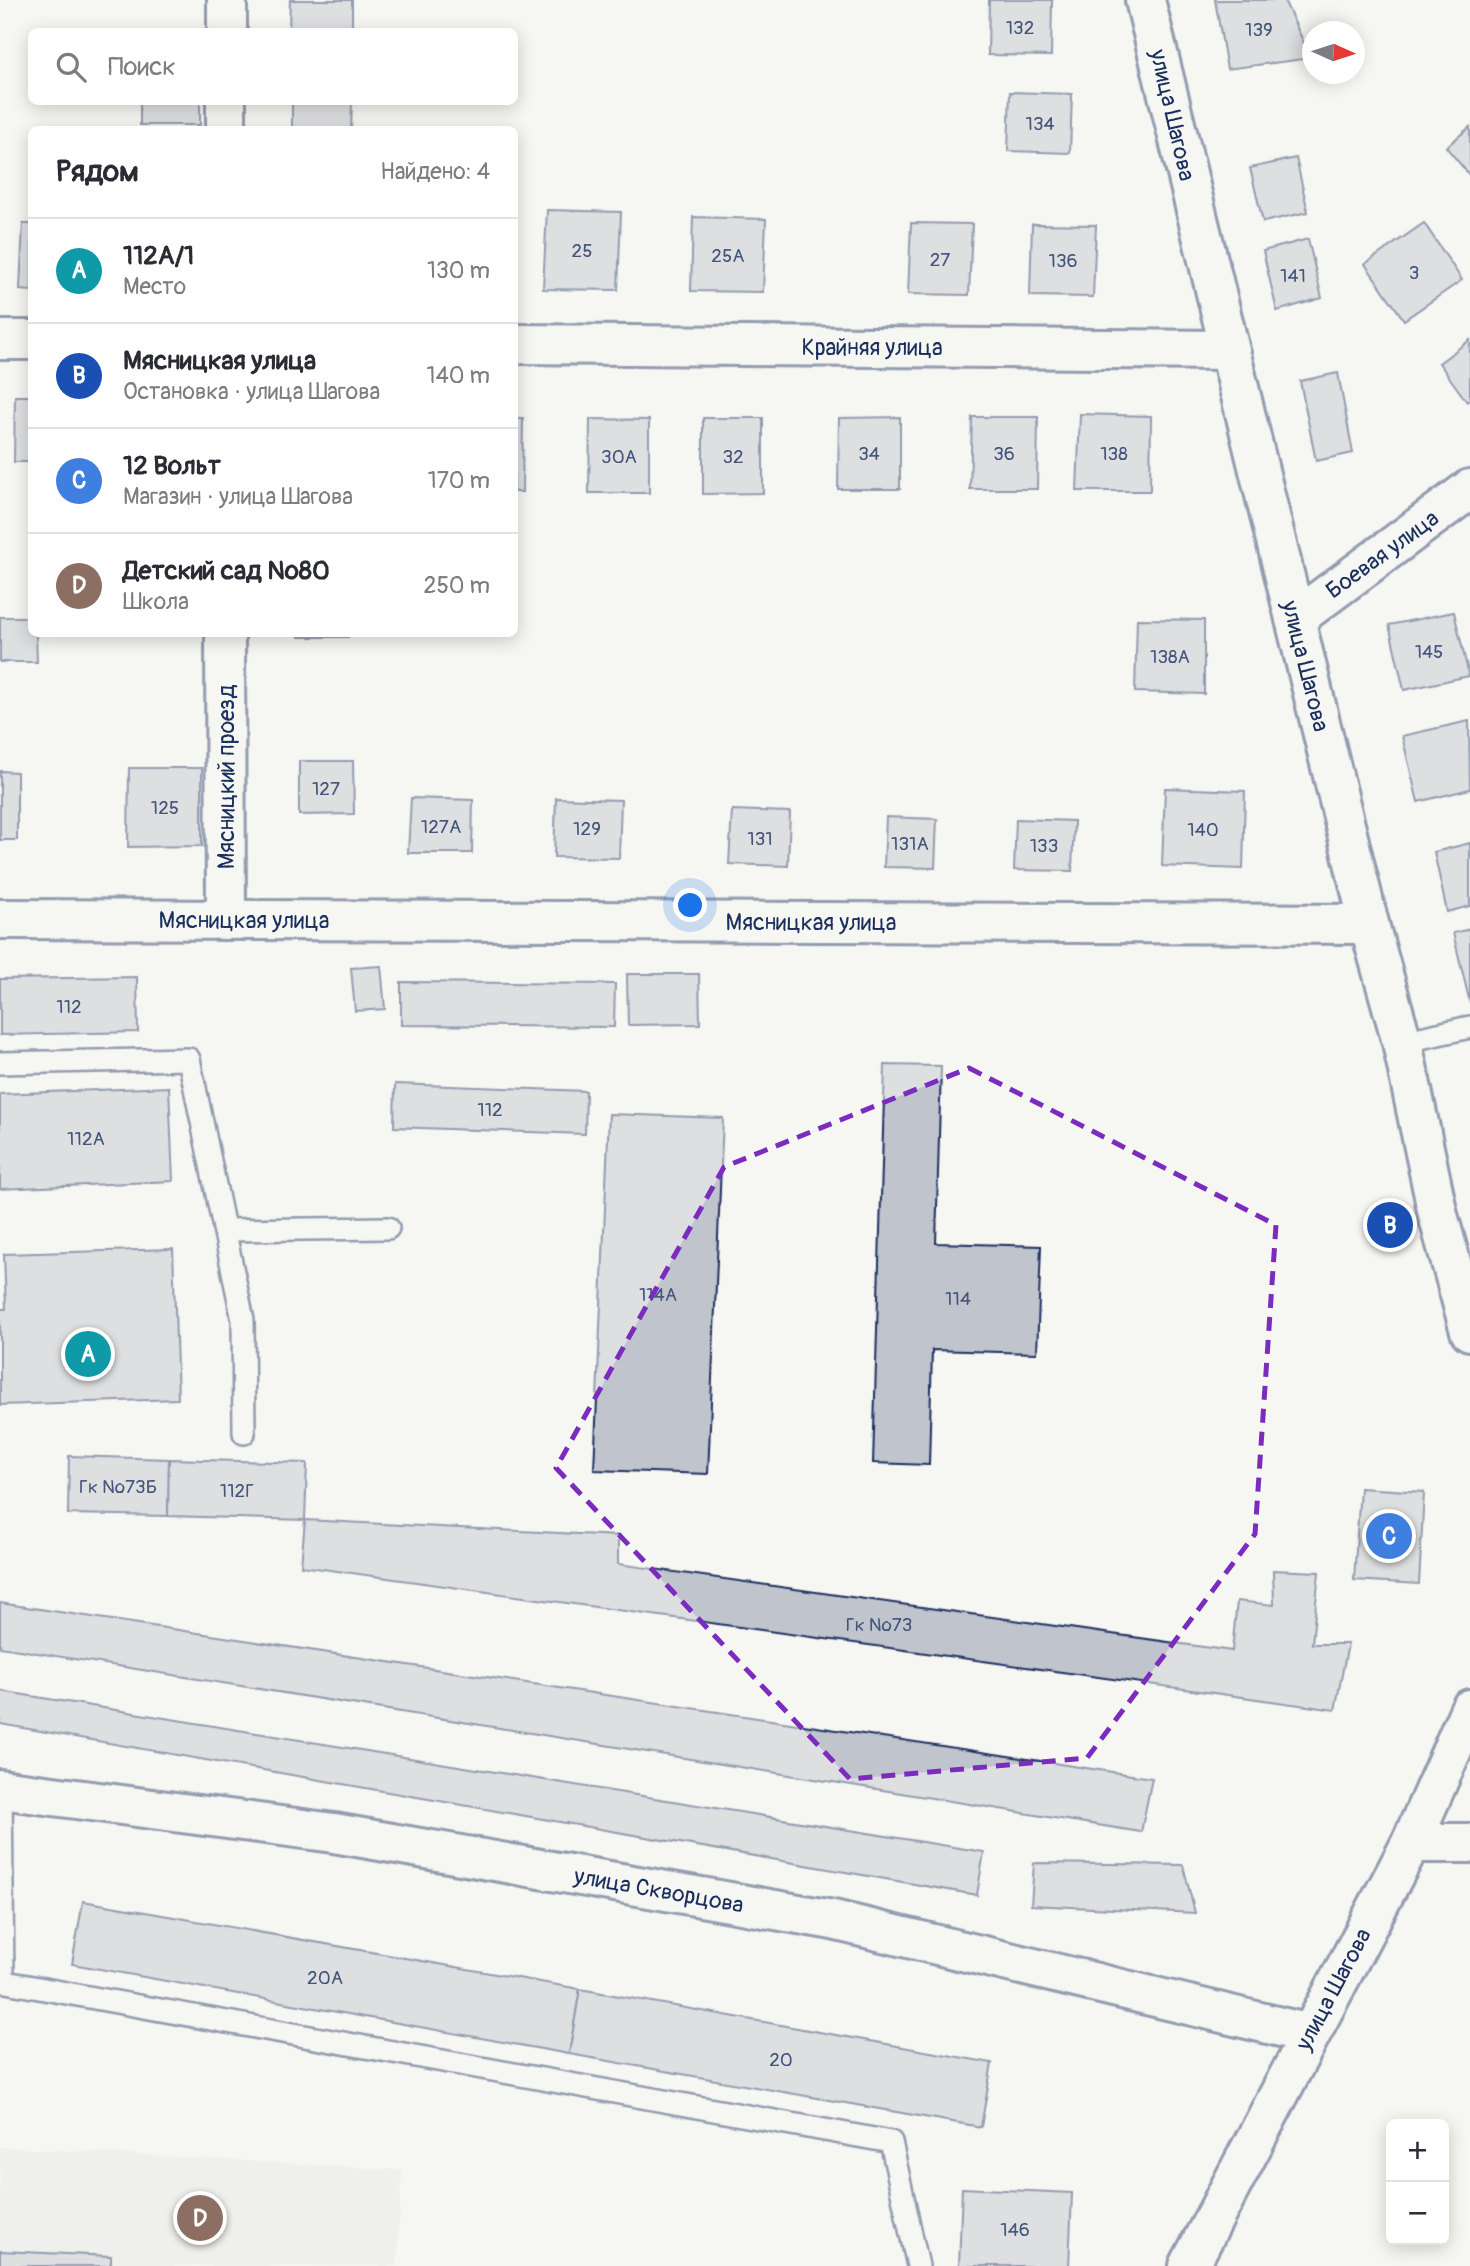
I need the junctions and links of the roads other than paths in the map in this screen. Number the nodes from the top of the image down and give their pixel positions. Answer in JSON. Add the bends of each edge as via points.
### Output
{"nodes":[{"id":1,"x":227,"y":0,"type":"edge"},
{"id":2,"x":1154,"y":4,"type":"edge"},
{"id":3,"x":227,"y":28,"type":"edge"},
{"id":4,"x":226,"y":105,"type":"edge"},
{"id":5,"x":226,"y":126,"type":"edge"},
{"id":6,"x":0,"y":340,"type":"edge"},
{"id":7,"x":28,"y":340,"type":"edge"},
{"id":8,"x":518,"y":344,"type":"edge"},
{"id":9,"x":1229,"y":350,"type":"junction"},
{"id":10,"x":1470,"y":489,"type":"edge"},
{"id":11,"x":1295,"y":619,"type":"junction"},
{"id":12,"x":225,"y":637,"type":"edge"},
{"id":13,"x":0,"y":919,"type":"edge"},
{"id":14,"x":226,"y":920,"type":"junction"},
{"id":15,"x":1369,"y":924,"type":"junction"},
{"id":16,"x":1470,"y":1027,"type":"edge"},
{"id":17,"x":1402,"y":1042,"type":"junction"},
{"id":18,"x":0,"y":1063,"type":"edge"},
{"id":19,"x":388,"y":1228,"type":"dead end"},
{"id":20,"x":225,"y":1230,"type":"junction"},
{"id":21,"x":1469,"y":1320,"type":"edge"},
{"id":22,"x":244,"y":1433,"type":"dead end"},
{"id":23,"x":1470,"y":1709,"type":"edge"},
{"id":24,"x":1,"y":1789,"type":"edge"},
{"id":25,"x":1411,"y":1843,"type":"junction"},
{"id":26,"x":1470,"y":1843,"type":"edge"},
{"id":27,"x":1,"y":1981,"type":"edge"},
{"id":28,"x":1310,"y":2034,"type":"junction"},
{"id":29,"x":918,"y":2266,"type":"edge"},
{"id":30,"x":1189,"y":2266,"type":"edge"}],
"edges":[{"from":1,"to":3,"type":"street"},
{"from":2,"to":9,"type":"street","name":"улица Шагова"},
{"from":4,"to":5,"type":"street"},
{"from":6,"to":7,"type":"street"},
{"from":8,"to":9,"type":"street","name":"Крайняя улица"},
{"from":9,"to":11,"type":"street","name":"улица Шагова"},
{"from":10,"to":11,"type":"street","name":"Боевая улица"},
{"from":11,"to":15,"type":"street","name":"улица Шагова"},
{"from":12,"to":14,"type":"street","name":"Мясницкий проезд"},
{"from":13,"to":14,"type":"street","name":"Мясницкая улица"},
{"from":14,"to":15,"type":"street","name":"Мясницкая улица"},
{"from":15,"to":17,"type":"street","name":"улица Шагова"},
{"from":16,"to":17,"type":"lane"},
{"from":17,"to":21,"type":"street","name":"улица Шагова","via":[[1438,1215]]},
{"from":18,"to":20,"type":"lane","via":[[189,1059]]},
{"from":19,"to":20,"type":"lane"},
{"from":20,"to":22,"type":"lane","via":[[243,1320]]},
{"from":23,"to":25,"type":"street","name":"улица Шагова"},
{"from":24,"to":27,"type":"lane"},
{"from":24,"to":28,"type":"street","name":"улица Скворцова","via":[[334,1833],[833,1920]]},
{"from":25,"to":26,"type":"street"},
{"from":25,"to":28,"type":"street","name":"улица Шагова"},
{"from":27,"to":29,"type":"lane","via":[[891,2142]]},
{"from":28,"to":30,"type":"street","name":"улица Шагова"}]}
